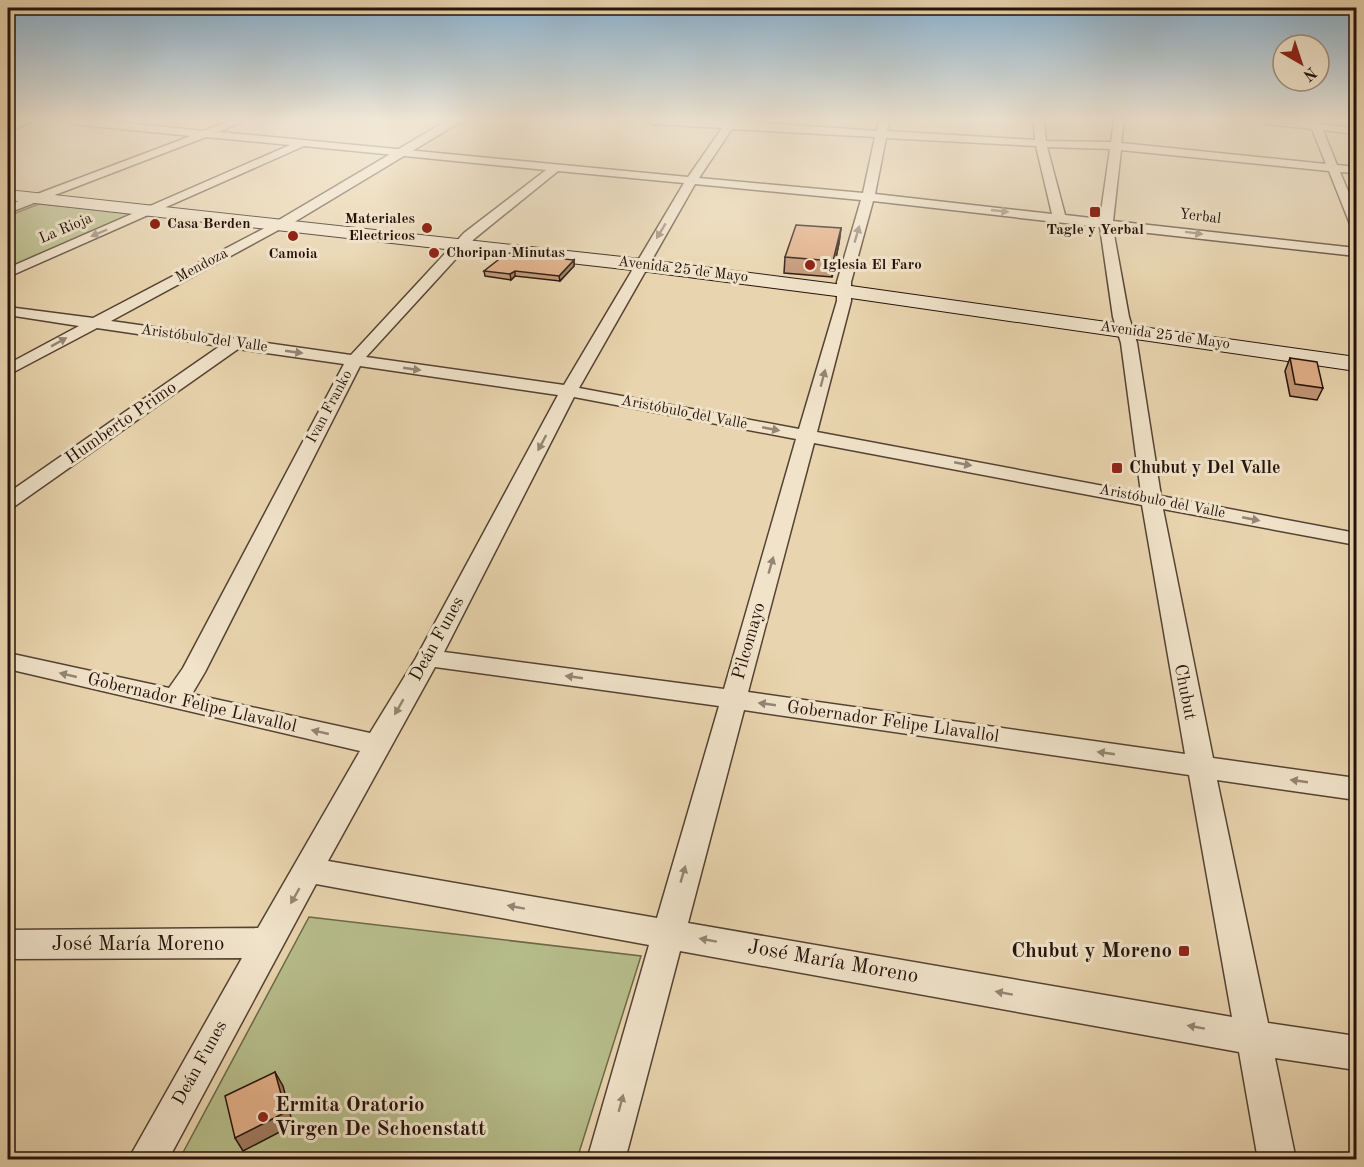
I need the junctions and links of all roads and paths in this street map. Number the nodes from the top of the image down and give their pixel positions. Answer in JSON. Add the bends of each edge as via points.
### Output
{"nodes":[{"id":1,"x":97,"y":175,"type":"edge"},
{"id":2,"x":231,"y":175,"type":"edge"},
{"id":3,"x":361,"y":175,"type":"edge"},
{"id":4,"x":546,"y":175,"type":"edge"},
{"id":5,"x":633,"y":175,"type":"edge"},
{"id":6,"x":695,"y":175,"type":"edge"},
{"id":7,"x":872,"y":175,"type":"edge"},
{"id":8,"x":1049,"y":175,"type":"edge"},
{"id":9,"x":1113,"y":175,"type":"edge"},
{"id":10,"x":1337,"y":175,"type":"edge"},
{"id":11,"x":691,"y":181,"type":"junction"},
{"id":12,"x":8,"y":195,"type":"edge"},
{"id":13,"x":868,"y":197,"type":"junction"},
{"id":14,"x":36,"y":198,"type":"junction"},
{"id":15,"x":8,"y":209,"type":"edge"},
{"id":16,"x":152,"y":210,"type":"junction"},
{"id":17,"x":1059,"y":217,"type":"junction"},
{"id":18,"x":1106,"y":223,"type":"junction"},
{"id":19,"x":280,"y":224,"type":"junction"},
{"id":20,"x":1356,"y":224,"type":"edge"},
{"id":21,"x":461,"y":244,"type":"junction"},
{"id":22,"x":1356,"y":252,"type":"edge"},
{"id":23,"x":641,"y":265,"type":"junction"},
{"id":24,"x":8,"y":273,"type":"edge"},
{"id":25,"x":844,"y":291,"type":"junction"},
{"id":26,"x":8,"y":311,"type":"edge"},
{"id":27,"x":93,"y":324,"type":"junction"},
{"id":28,"x":1125,"y":331,"type":"junction"},
{"id":29,"x":235,"y":343,"type":"junction"},
{"id":30,"x":354,"y":361,"type":"junction"},
{"id":31,"x":1356,"y":364,"type":"edge"},
{"id":32,"x":8,"y":370,"type":"edge"},
{"id":33,"x":569,"y":391,"type":"junction"},
{"id":34,"x":807,"y":436,"type":"junction"},
{"id":35,"x":1152,"y":500,"type":"junction"},
{"id":36,"x":8,"y":502,"type":"edge"},
{"id":37,"x":1356,"y":539,"type":"edge"},
{"id":38,"x":428,"y":658,"type":"junction"},
{"id":39,"x":8,"y":661,"type":"edge"},
{"id":40,"x":733,"y":699,"type":"junction"},
{"id":41,"x":174,"y":700,"type":"junction"},
{"id":42,"x":377,"y":745,"type":"junction"},
{"id":43,"x":1199,"y":766,"type":"junction"},
{"id":44,"x":1356,"y":789,"type":"edge"},
{"id":45,"x":309,"y":870,"type":"junction"},
{"id":46,"x":667,"y":933,"type":"junction"},
{"id":47,"x":268,"y":943,"type":"junction"},
{"id":48,"x":8,"y":944,"type":"edge"},
{"id":49,"x":1253,"y":1038,"type":"junction"},
{"id":50,"x":1356,"y":1053,"type":"edge"},
{"id":51,"x":147,"y":1160,"type":"edge"},
{"id":52,"x":606,"y":1160,"type":"edge"},
{"id":53,"x":1277,"y":1160,"type":"edge"}],
"edges":[{"from":1,"to":14,"type":"street"},
{"from":2,"to":16,"type":"street","name":"La Rioja"},
{"from":3,"to":19,"type":"street","name":"Mendoza"},
{"from":4,"to":21,"type":"street","name":"Ivan Franko"},
{"from":5,"to":11,"type":"street","name":"Yerbal"},
{"from":6,"to":11,"type":"street","name":"Deán Funes"},
{"from":7,"to":13,"type":"street","name":"Pilcomayo"},
{"from":8,"to":17,"type":"street"},
{"from":9,"to":18,"type":"street","name":"Chubut"},
{"from":10,"to":20,"type":"street"},
{"from":11,"to":13,"type":"street","name":"Yerbal"},
{"from":11,"to":23,"type":"street","name":"Deán Funes","one_way":true},
{"from":12,"to":14,"type":"main road","name":"Avenida 25 de Mayo"},
{"from":13,"to":17,"type":"street","name":"Yerbal","one_way":true},
{"from":25,"to":13,"type":"street","name":"Pilcomayo","one_way":true},
{"from":14,"to":15,"type":"street"},
{"from":14,"to":16,"type":"main road","name":"Avenida 25 de Mayo"},
{"from":16,"to":19,"type":"main road","name":"Avenida 25 de Mayo"},
{"from":16,"to":24,"type":"street","name":"La Rioja","one_way":true},
{"from":17,"to":18,"type":"street","name":"Yerbal"},
{"from":18,"to":22,"type":"street","name":"Yerbal","one_way":true},
{"from":18,"to":28,"type":"street","name":"Chubut"},
{"from":19,"to":21,"type":"main road","name":"Avenida 25 de Mayo"},
{"from":19,"to":27,"type":"street","name":"Mendoza"},
{"from":21,"to":23,"type":"main road","name":"Avenida 25 de Mayo"},
{"from":21,"to":30,"type":"street","name":"Ivan Franko"},
{"from":23,"to":25,"type":"main road","name":"Avenida 25 de Mayo"},
{"from":23,"to":33,"type":"street","name":"Deán Funes"},
{"from":25,"to":28,"type":"main road","name":"Avenida 25 de Mayo"},
{"from":34,"to":25,"type":"street","name":"Pilcomayo","one_way":true},
{"from":26,"to":27,"type":"street","name":"Aristóbulo del Valle"},
{"from":27,"to":29,"type":"street","name":"Aristóbulo del Valle"},
{"from":32,"to":27,"type":"street","name":"Mendoza","one_way":true},
{"from":28,"to":31,"type":"main road","name":"Avenida 25 de Mayo"},
{"from":28,"to":35,"type":"street","name":"Chubut"},
{"from":29,"to":30,"type":"street","name":"Aristóbulo del Valle","one_way":true},
{"from":29,"to":36,"type":"street","name":"Humberto Primo"},
{"from":30,"to":33,"type":"street","name":"Aristóbulo del Valle","one_way":true},
{"from":30,"to":41,"type":"street","name":"Ivan Franko","via":[[193,672]]},
{"from":33,"to":34,"type":"street","name":"Aristóbulo del Valle","one_way":true},
{"from":33,"to":38,"type":"street","name":"Deán Funes","one_way":true},
{"from":34,"to":35,"type":"street","name":"Aristóbulo del Valle","one_way":true},
{"from":40,"to":34,"type":"street","name":"Pilcomayo","one_way":true},
{"from":35,"to":37,"type":"street","name":"Aristóbulo del Valle","one_way":true},
{"from":35,"to":43,"type":"street","name":"Chubut"},
{"from":40,"to":38,"type":"street","name":"Gobernador Felipe Llavallol","one_way":true},
{"from":38,"to":42,"type":"street","name":"Deán Funes","one_way":true},
{"from":41,"to":39,"type":"street","name":"Gobernador Felipe Llavallol","one_way":true},
{"from":43,"to":40,"type":"street","name":"Gobernador Felipe Llavallol","one_way":true},
{"from":46,"to":40,"type":"street","name":"Pilcomayo","one_way":true},
{"from":42,"to":41,"type":"street","name":"Gobernador Felipe Llavallol","one_way":true},
{"from":42,"to":45,"type":"street","name":"Deán Funes"},
{"from":44,"to":43,"type":"street","name":"Gobernador Felipe Llavallol","one_way":true},
{"from":43,"to":49,"type":"street","name":"Chubut"},
{"from":46,"to":45,"type":"street","name":"José María Moreno","one_way":true},
{"from":45,"to":47,"type":"street","name":"Deán Funes","one_way":true},
{"from":49,"to":46,"type":"street","name":"José María Moreno","one_way":true},
{"from":52,"to":46,"type":"street","name":"Pilcomayo","one_way":true},
{"from":47,"to":48,"type":"street","name":"José María Moreno"},
{"from":47,"to":51,"type":"street","name":"Deán Funes"},
{"from":49,"to":50,"type":"street","name":"José María Moreno"},
{"from":49,"to":53,"type":"street","name":"Chubut"}]}
